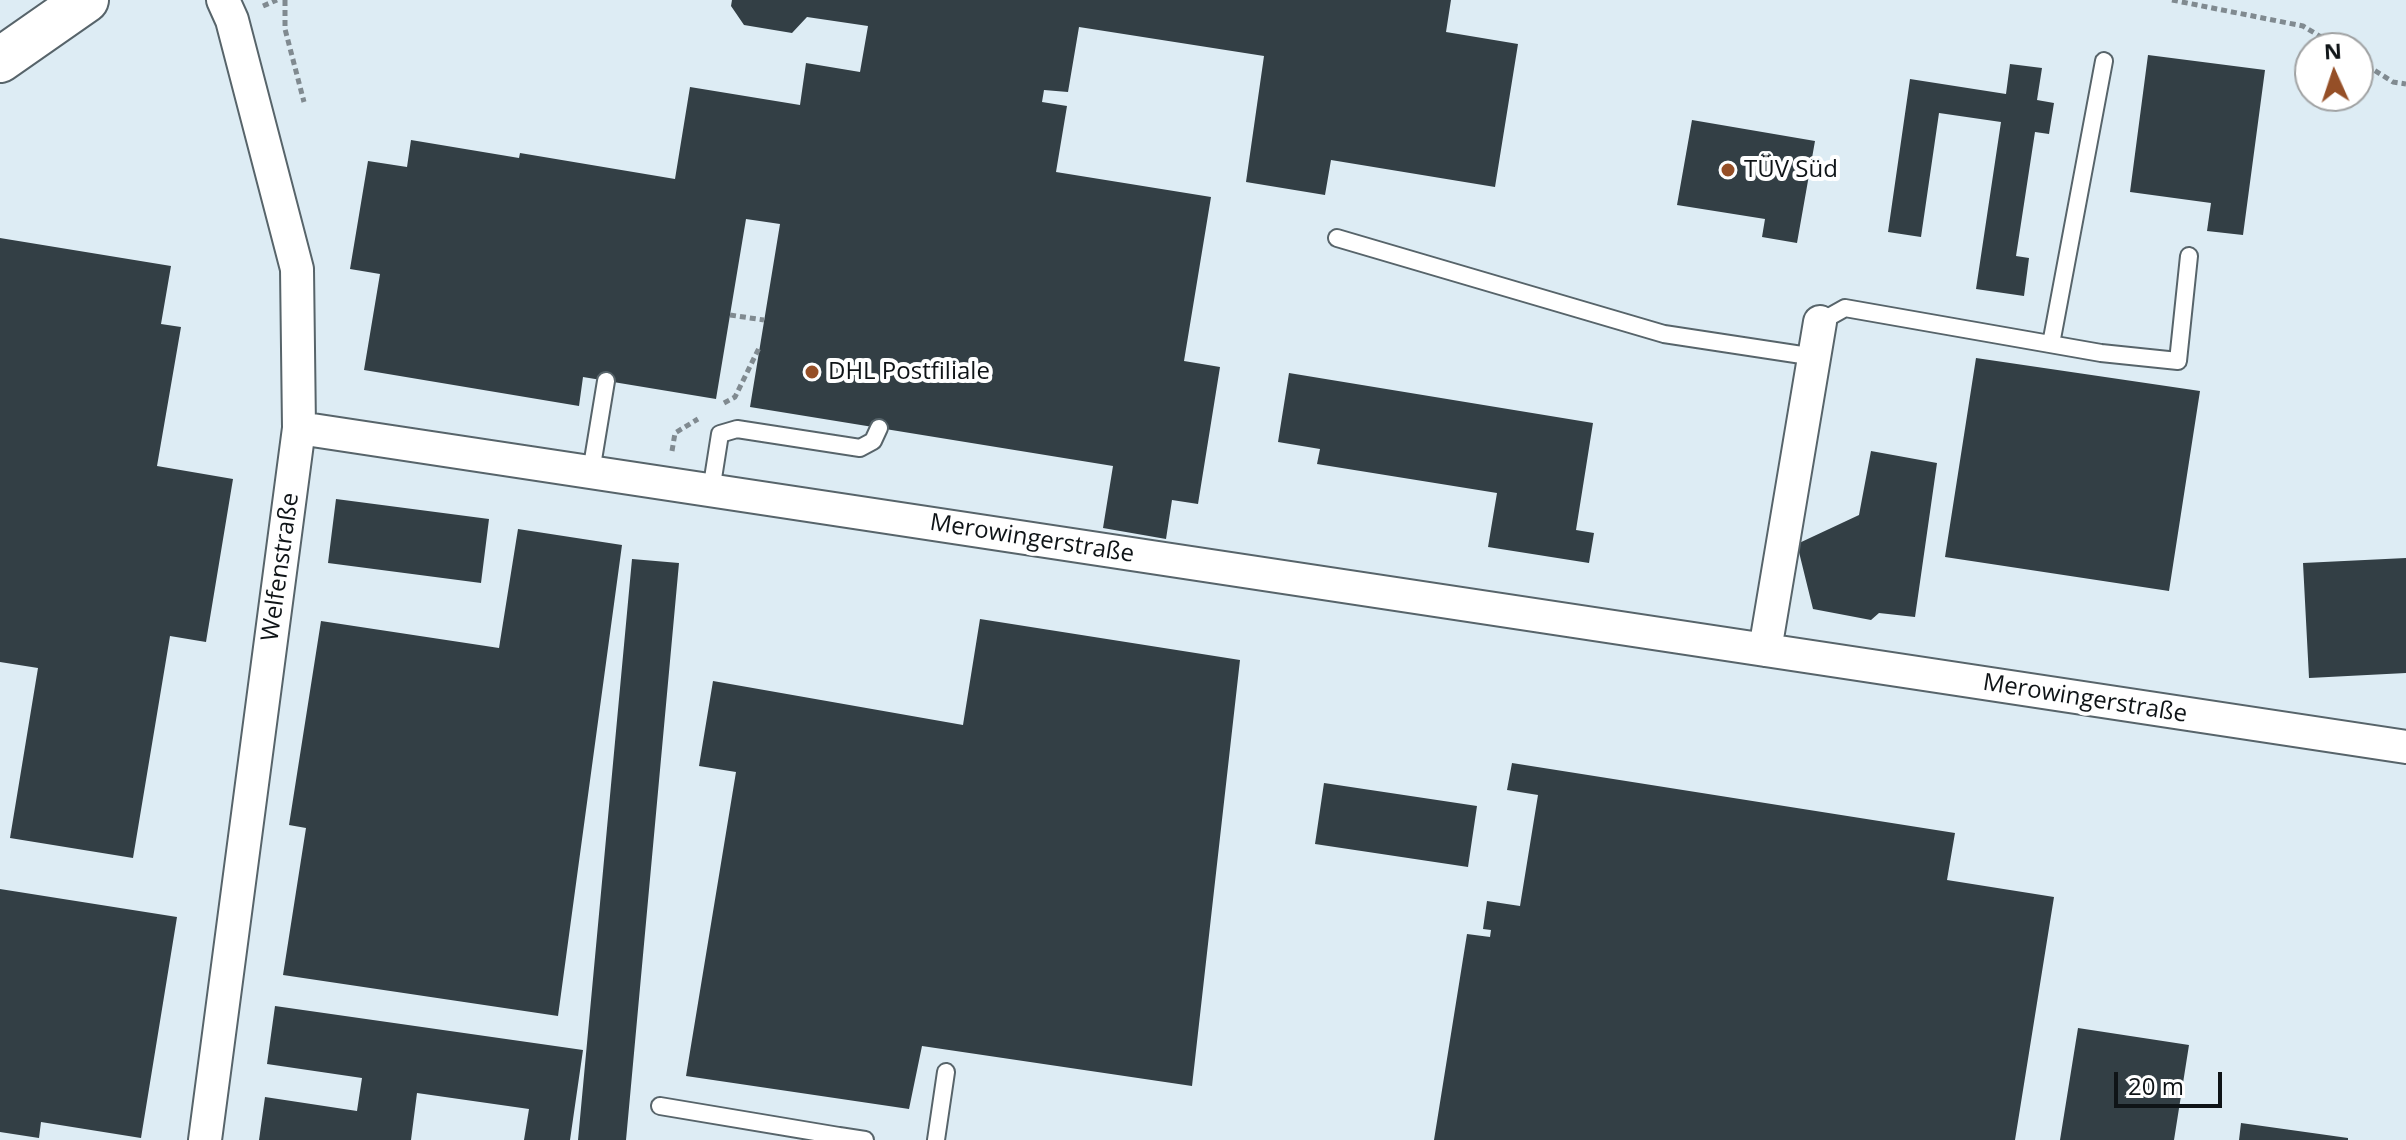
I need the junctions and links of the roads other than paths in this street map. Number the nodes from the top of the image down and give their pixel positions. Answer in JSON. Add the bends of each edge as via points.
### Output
{"nodes":[{"id":1,"x":86,"y":0,"type":"edge"},
{"id":2,"x":223,"y":0,"type":"edge"},
{"id":3,"x":0,"y":60,"type":"edge"},
{"id":4,"x":2104,"y":61,"type":"dead end"},
{"id":5,"x":1337,"y":238,"type":"dead end"},
{"id":6,"x":2189,"y":256,"type":"dead end"},
{"id":7,"x":1820,"y":322,"type":"joint"},
{"id":8,"x":2051,"y":344,"type":"junction"},
{"id":9,"x":1815,"y":357,"type":"junction"},
{"id":10,"x":606,"y":381,"type":"dead end"},
{"id":11,"x":299,"y":428,"type":"junction"},
{"id":12,"x":879,"y":428,"type":"dead end"},
{"id":13,"x":591,"y":472,"type":"junction"},
{"id":14,"x":711,"y":491,"type":"junction"},
{"id":15,"x":1765,"y":650,"type":"junction"},
{"id":16,"x":2406,"y":747,"type":"edge"},
{"id":17,"x":946,"y":1072,"type":"dead end"},
{"id":18,"x":660,"y":1106,"type":"dead end"},
{"id":19,"x":838,"y":1138,"type":"edge"},
{"id":20,"x":205,"y":1140,"type":"edge"},
{"id":21,"x":865,"y":1140,"type":"edge"},
{"id":22,"x":936,"y":1140,"type":"edge"}],
"edges":[{"from":1,"to":3,"type":"main road"},
{"from":2,"to":11,"type":"street","name":"Welfenstraße","via":[[297,269]]},
{"from":4,"to":8,"type":"lane"},
{"from":5,"to":9,"type":"lane","via":[[1664,334]]},
{"from":6,"to":8,"type":"lane","via":[[2178,361]]},
{"from":7,"to":8,"type":"lane","via":[[1845,308]]},
{"from":7,"to":9,"type":"street"},
{"from":9,"to":15,"type":"street"},
{"from":10,"to":13,"type":"lane"},
{"from":11,"to":13,"type":"street","name":"Merowingerstraße"},
{"from":11,"to":20,"type":"street","name":"Welfenstraße"},
{"from":12,"to":14,"type":"lane","via":[[873,441],[860,448],[737,429],[720,434]]},
{"from":13,"to":14,"type":"street","name":"Merowingerstraße"},
{"from":14,"to":15,"type":"street","name":"Merowingerstraße"},
{"from":15,"to":16,"type":"street","name":"Merowingerstraße"},
{"from":17,"to":22,"type":"lane"},
{"from":18,"to":19,"type":"lane"},
{"from":19,"to":21,"type":"lane"}]}
